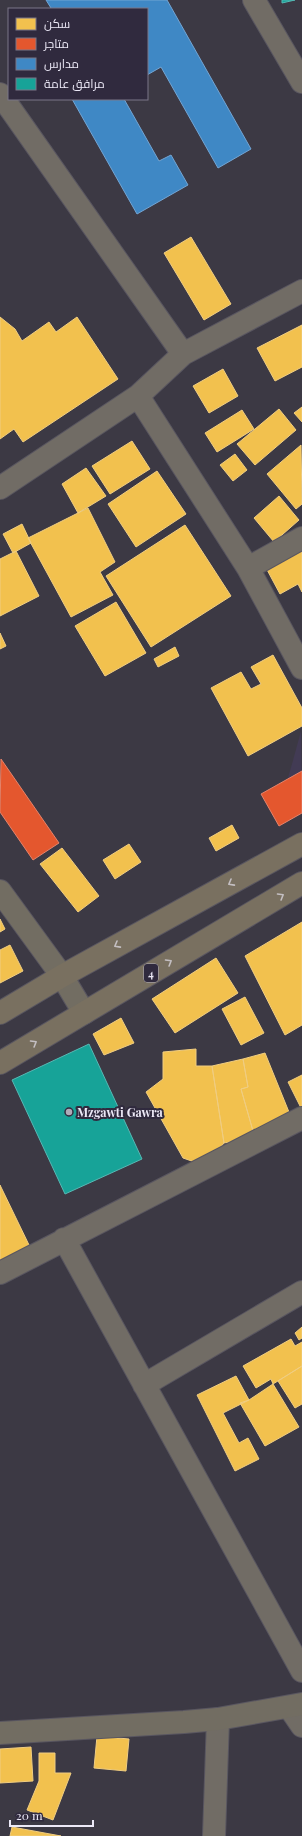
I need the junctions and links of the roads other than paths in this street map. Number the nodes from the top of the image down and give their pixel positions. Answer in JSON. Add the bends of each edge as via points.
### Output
{"nodes":[{"id":1,"x":254,"y":0,"type":"edge"},
{"id":2,"x":302,"y":82,"type":"edge"},
{"id":3,"x":0,"y":94,"type":"edge"},
{"id":4,"x":302,"y":291,"type":"edge"},
{"id":5,"x":183,"y":354,"type":"junction"},
{"id":6,"x":138,"y":396,"type":"junction"},
{"id":7,"x":0,"y":488,"type":"edge"},
{"id":8,"x":302,"y":538,"type":"edge"},
{"id":9,"x":248,"y":568,"type":"junction"},
{"id":10,"x":302,"y":668,"type":"edge"},
{"id":11,"x":302,"y":844,"type":"edge"},
{"id":12,"x":302,"y":883,"type":"edge"},
{"id":13,"x":0,"y":891,"type":"edge"},
{"id":14,"x":62,"y":976,"type":"junction"},
{"id":15,"x":0,"y":1012,"type":"edge"},
{"id":16,"x":84,"y":1013,"type":"junction"},
{"id":17,"x":0,"y":1063,"type":"edge"},
{"id":18,"x":302,"y":1118,"type":"edge"},
{"id":19,"x":64,"y":1239,"type":"junction"},
{"id":20,"x":0,"y":1273,"type":"edge"},
{"id":21,"x":302,"y":1292,"type":"edge"},
{"id":22,"x":144,"y":1385,"type":"junction"},
{"id":23,"x":302,"y":1671,"type":"edge"},
{"id":24,"x":296,"y":1705,"type":"edge"},
{"id":25,"x":218,"y":1719,"type":"junction"},
{"id":26,"x":302,"y":1726,"type":"edge"},
{"id":27,"x":0,"y":1734,"type":"edge"},
{"id":28,"x":214,"y":1836,"type":"edge"}],
"edges":[{"from":1,"to":2,"type":"street"},
{"from":3,"to":5,"type":"street"},
{"from":4,"to":5,"type":"street"},
{"from":5,"to":6,"type":"street"},
{"from":6,"to":7,"type":"street"},
{"from":6,"to":9,"type":"street"},
{"from":8,"to":9,"type":"street"},
{"from":9,"to":10,"type":"street"},
{"from":11,"to":14,"type":"highway","one_way":true},
{"from":16,"to":12,"type":"highway","number":"4","one_way":true},
{"from":13,"to":14,"type":"street"},
{"from":14,"to":15,"type":"highway"},
{"from":14,"to":16,"type":"street"},
{"from":17,"to":16,"type":"highway","number":"4","one_way":true},
{"from":18,"to":19,"type":"street"},
{"from":19,"to":20,"type":"street"},
{"from":19,"to":22,"type":"street"},
{"from":21,"to":22,"type":"street"},
{"from":22,"to":23,"type":"street"},
{"from":24,"to":25,"type":"street"},
{"from":24,"to":26,"type":"street"},
{"from":25,"to":27,"type":"street"},
{"from":25,"to":28,"type":"street"}]}
